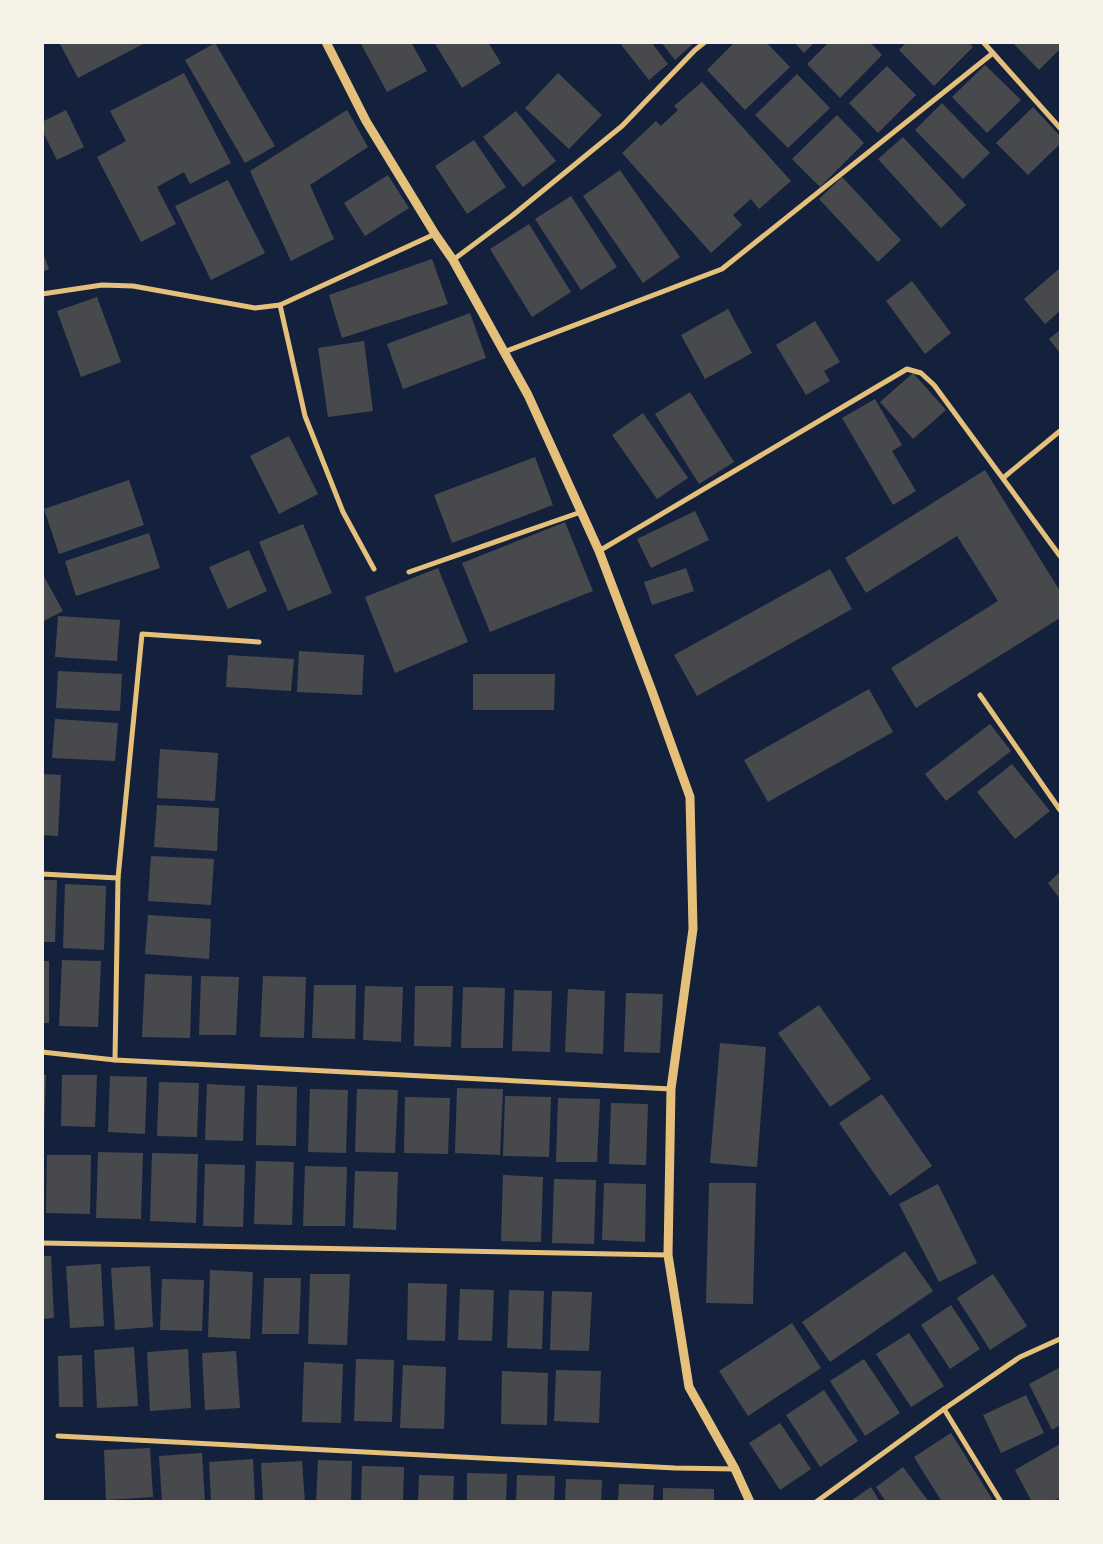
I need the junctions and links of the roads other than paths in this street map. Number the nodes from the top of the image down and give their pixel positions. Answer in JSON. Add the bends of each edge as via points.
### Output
{"nodes":[{"id":1,"x":326,"y":42,"type":"edge"},
{"id":2,"x":705,"y":42,"type":"edge"},
{"id":3,"x":983,"y":42,"type":"edge"},
{"id":4,"x":993,"y":53,"type":"junction"},
{"id":5,"x":1060,"y":128,"type":"edge"},
{"id":6,"x":435,"y":234,"type":"junction"},
{"id":7,"x":454,"y":260,"type":"junction"},
{"id":8,"x":42,"y":294,"type":"edge"},
{"id":9,"x":280,"y":305,"type":"junction"},
{"id":10,"x":504,"y":352,"type":"junction"},
{"id":11,"x":1060,"y":431,"type":"edge"},
{"id":12,"x":1003,"y":478,"type":"junction"},
{"id":13,"x":581,"y":512,"type":"junction"},
{"id":14,"x":598,"y":552,"type":"junction"},
{"id":15,"x":1060,"y":556,"type":"edge"},
{"id":16,"x":374,"y":570,"type":"dead end"},
{"id":17,"x":409,"y":572,"type":"dead end"},
{"id":18,"x":259,"y":642,"type":"dead end"},
{"id":19,"x":980,"y":695,"type":"dead end"},
{"id":20,"x":1060,"y":810,"type":"edge"},
{"id":21,"x":42,"y":874,"type":"edge"},
{"id":22,"x":118,"y":878,"type":"junction"},
{"id":23,"x":42,"y":1052,"type":"edge"},
{"id":24,"x":115,"y":1060,"type":"junction"},
{"id":25,"x":670,"y":1089,"type":"junction"},
{"id":26,"x":42,"y":1243,"type":"edge"},
{"id":27,"x":668,"y":1255,"type":"junction"},
{"id":28,"x":1060,"y":1339,"type":"edge"},
{"id":29,"x":944,"y":1409,"type":"junction"},
{"id":30,"x":58,"y":1436,"type":"dead end"},
{"id":31,"x":734,"y":1470,"type":"junction"},
{"id":32,"x":750,"y":1502,"type":"edge"},
{"id":33,"x":816,"y":1502,"type":"edge"},
{"id":34,"x":1001,"y":1502,"type":"edge"}],
"edges":[{"from":1,"to":6,"type":"street","via":[[366,121]]},
{"from":2,"to":7,"type":"street","via":[[622,126]]},
{"from":3,"to":4,"type":"street"},
{"from":4,"to":5,"type":"street"},
{"from":4,"to":10,"type":"street","via":[[722,269]]},
{"from":6,"to":7,"type":"street"},
{"from":6,"to":9,"type":"street"},
{"from":7,"to":10,"type":"street"},
{"from":8,"to":9,"type":"street","via":[[102,285],[133,286],[255,308]]},
{"from":9,"to":16,"type":"street","via":[[305,416],[343,512]]},
{"from":10,"to":13,"type":"street","via":[[528,395]]},
{"from":11,"to":12,"type":"street"},
{"from":12,"to":14,"type":"street","via":[[934,385],[920,373],[907,369]]},
{"from":12,"to":15,"type":"street"},
{"from":13,"to":14,"type":"street"},
{"from":13,"to":17,"type":"street"},
{"from":14,"to":25,"type":"street","via":[[690,797],[693,929]]},
{"from":18,"to":22,"type":"street","via":[[142,634]]},
{"from":19,"to":20,"type":"street"},
{"from":21,"to":22,"type":"street"},
{"from":22,"to":24,"type":"street"},
{"from":23,"to":24,"type":"street"},
{"from":24,"to":25,"type":"street"},
{"from":25,"to":27,"type":"street"},
{"from":26,"to":27,"type":"street"},
{"from":27,"to":31,"type":"street","via":[[689,1386]]},
{"from":28,"to":29,"type":"street","via":[[1020,1357]]},
{"from":29,"to":33,"type":"street"},
{"from":29,"to":34,"type":"street"},
{"from":30,"to":31,"type":"street"},
{"from":31,"to":32,"type":"street"}]}
